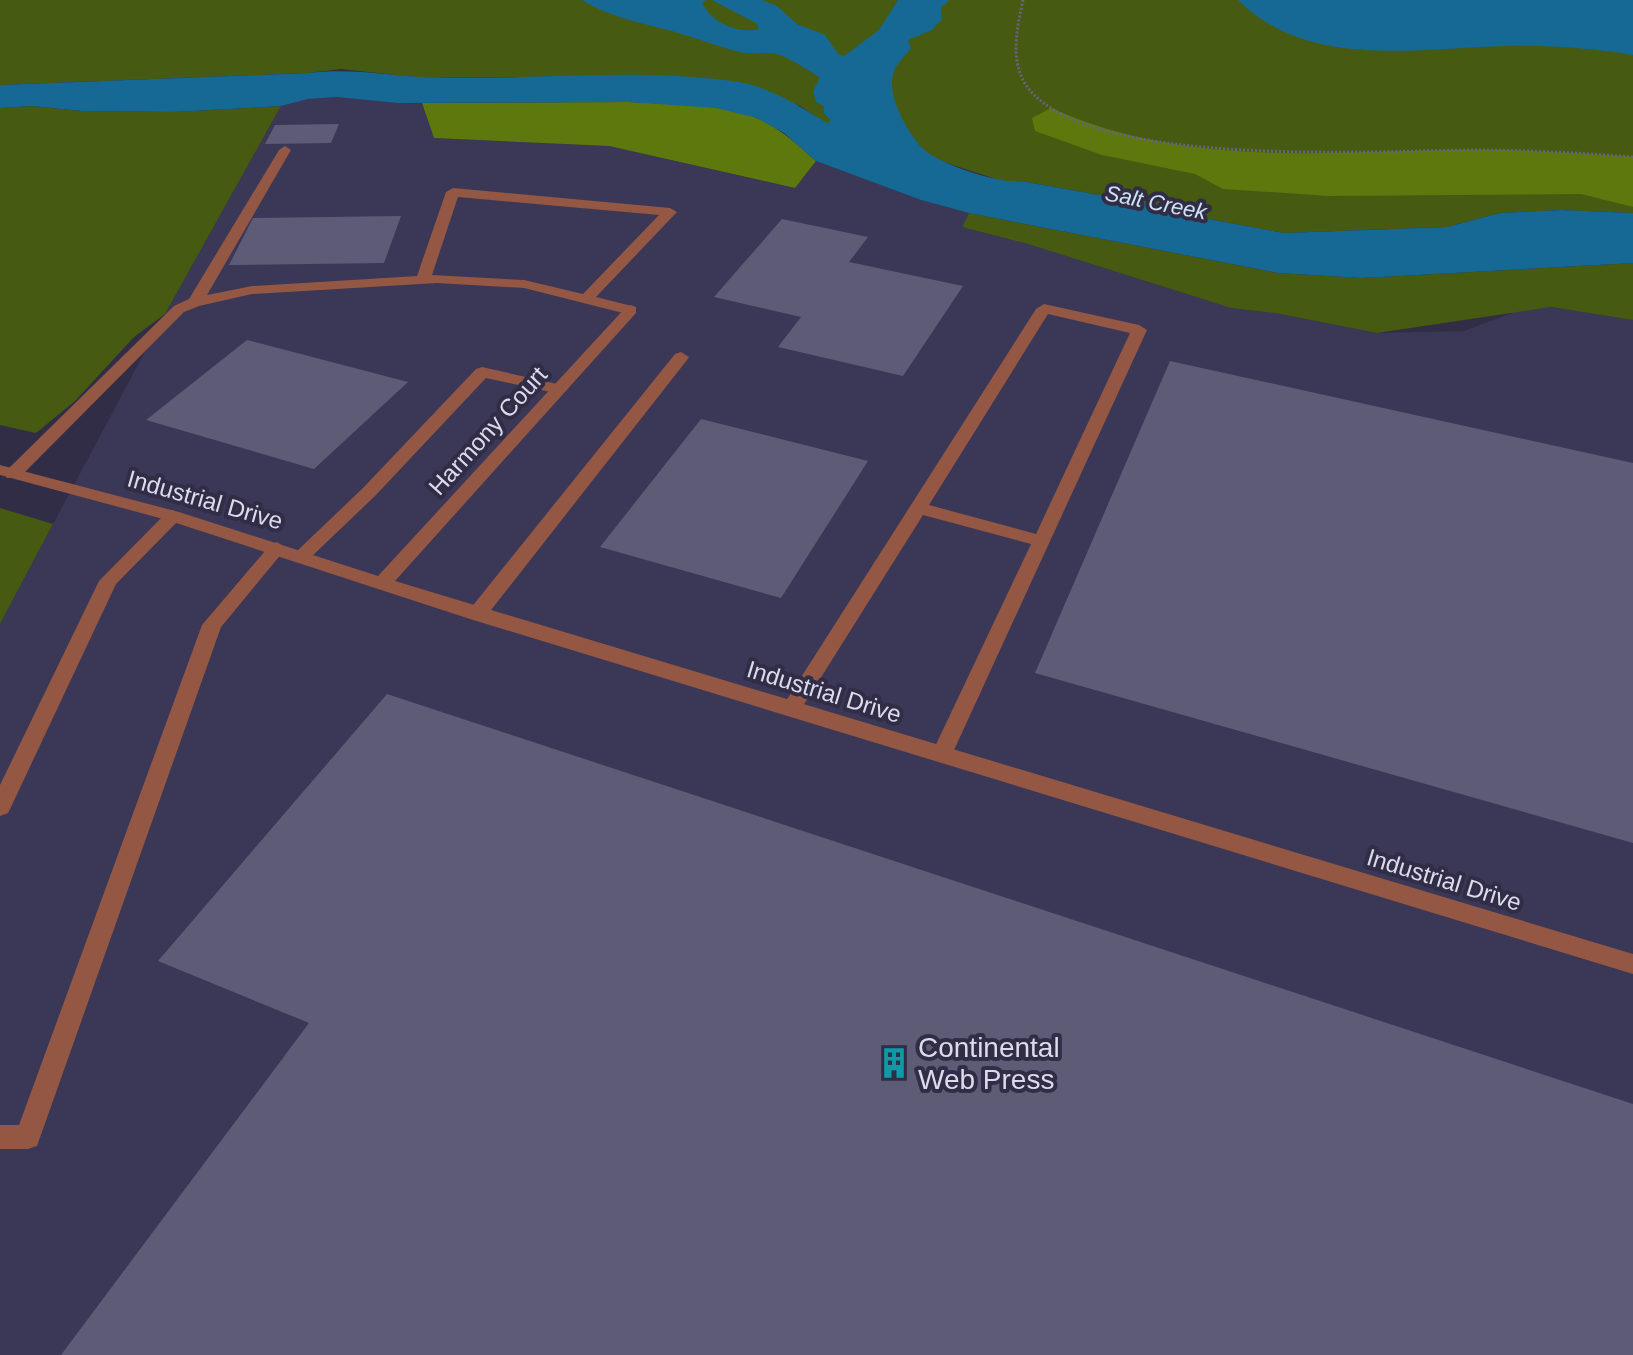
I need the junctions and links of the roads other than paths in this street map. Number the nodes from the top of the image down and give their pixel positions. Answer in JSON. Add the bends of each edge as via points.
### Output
{"nodes":[{"id":1,"x":285,"y":150,"type":"dead end"},
{"id":2,"x":423,"y":280,"type":"junction"},
{"id":3,"x":586,"y":299,"type":"junction"},
{"id":4,"x":195,"y":302,"type":"junction"},
{"id":5,"x":681,"y":357,"type":"dead end"},
{"id":6,"x":560,"y":389,"type":"junction"},
{"id":7,"x":6,"y":472,"type":"edge"},
{"id":8,"x":918,"y":508,"type":"junction"},
{"id":9,"x":173,"y":516,"type":"junction"},
{"id":10,"x":1041,"y":541,"type":"junction"},
{"id":11,"x":277,"y":548,"type":"junction"},
{"id":12,"x":303,"y":555,"type":"junction"},
{"id":13,"x":381,"y":584,"type":"junction"},
{"id":14,"x":477,"y":614,"type":"junction"},
{"id":15,"x":791,"y":709,"type":"junction"},
{"id":16,"x":942,"y":755,"type":"junction"},
{"id":17,"x":0,"y":807,"type":"edge"},
{"id":18,"x":1633,"y":964,"type":"edge"},
{"id":19,"x":0,"y":1137,"type":"edge"}],
"edges":[{"from":1,"to":4,"type":"street"},
{"from":2,"to":3,"type":"street","via":[[524,284]]},
{"from":2,"to":3,"type":"street","via":[[453,192],[670,212]]},
{"from":2,"to":4,"type":"street","via":[[252,290]]},
{"from":3,"to":6,"type":"street","name":"Harmony Court","via":[[631,310]]},
{"from":4,"to":7,"type":"street","via":[[179,309]]},
{"from":5,"to":14,"type":"street"},
{"from":6,"to":12,"type":"street","name":"Harmony Court","via":[[482,372]]},
{"from":6,"to":13,"type":"street","name":"Harmony Court"},
{"from":7,"to":9,"type":"street","name":"Industrial Drive"},
{"from":8,"to":10,"type":"street"},
{"from":8,"to":10,"type":"street","via":[[1044,309],[1139,330]]},
{"from":8,"to":15,"type":"street"},
{"from":9,"to":11,"type":"street","name":"Industrial Drive"},
{"from":9,"to":17,"type":"street","via":[[108,581]]},
{"from":10,"to":16,"type":"street"},
{"from":11,"to":12,"type":"street","name":"Industrial Drive"},
{"from":11,"to":19,"type":"street","via":[[212,625],[28,1137]]},
{"from":12,"to":13,"type":"street","name":"Industrial Drive"},
{"from":13,"to":14,"type":"street","name":"Industrial Drive"},
{"from":14,"to":15,"type":"street","name":"Industrial Drive"},
{"from":15,"to":16,"type":"street","name":"Industrial Drive"},
{"from":16,"to":18,"type":"street","name":"Industrial Drive"}]}
